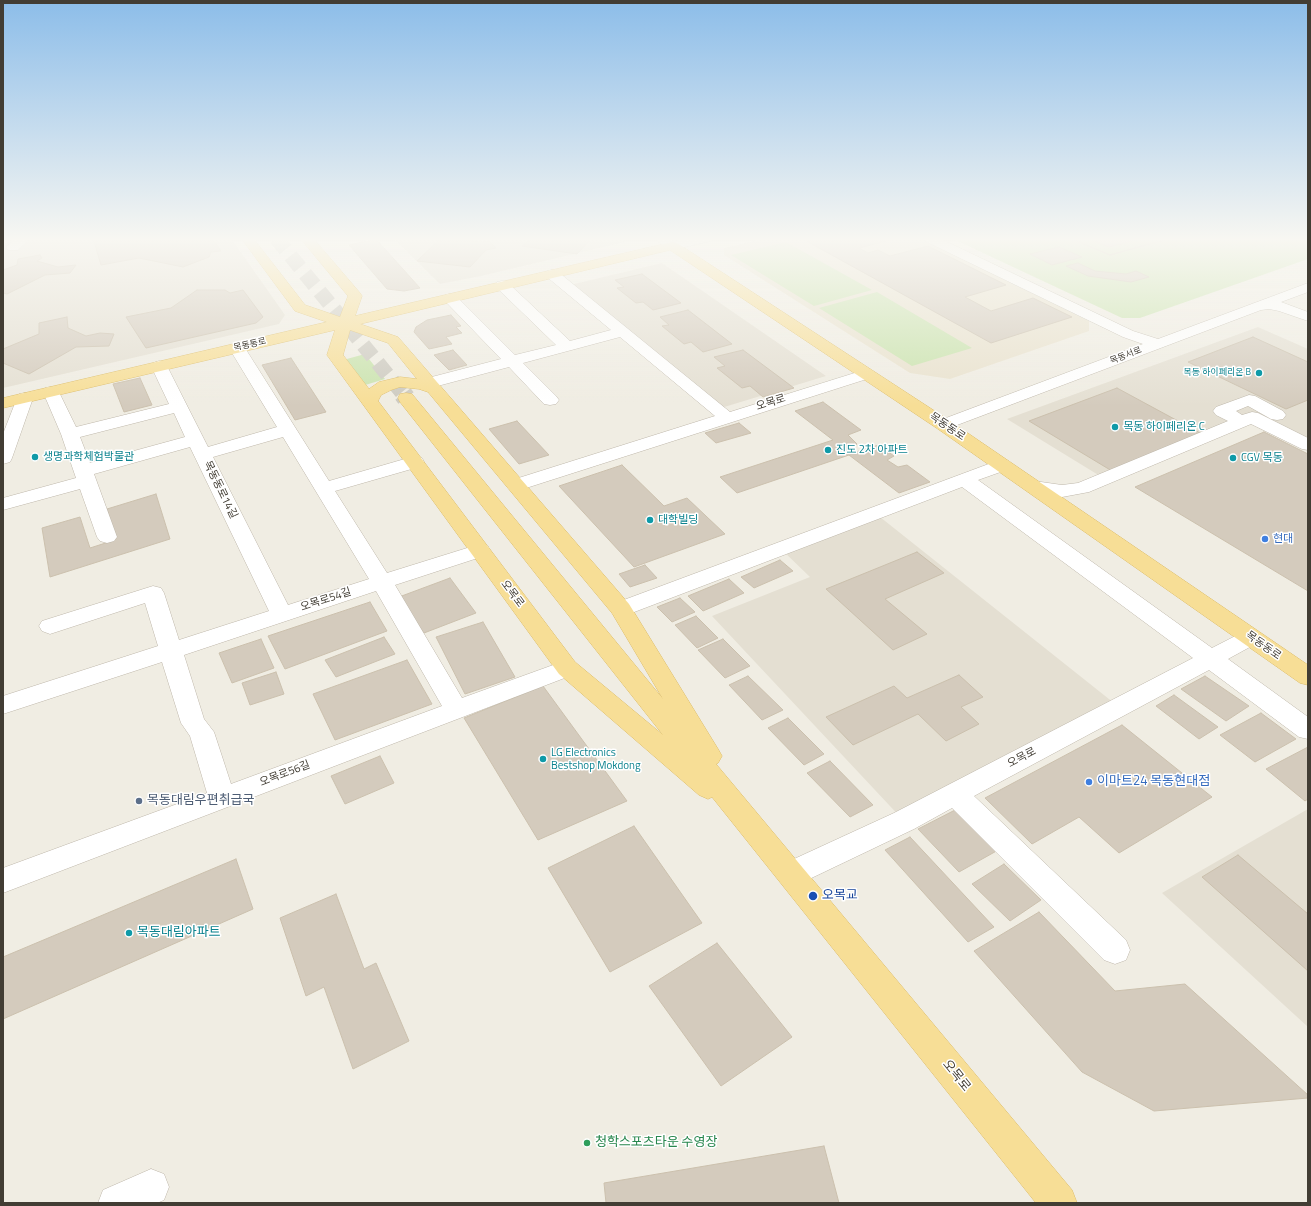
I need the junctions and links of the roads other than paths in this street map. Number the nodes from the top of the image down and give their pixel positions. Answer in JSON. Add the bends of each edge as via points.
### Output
{"nodes":[{"id":1,"x":290,"y":294,"type":"edge"},
{"id":2,"x":354,"y":294,"type":"edge"},
{"id":3,"x":465,"y":294,"type":"edge"},
{"id":4,"x":512,"y":294,"type":"edge"},
{"id":5,"x":576,"y":294,"type":"edge"},
{"id":6,"x":746,"y":294,"type":"edge"},
{"id":7,"x":1046,"y":294,"type":"edge"},
{"id":8,"x":1289,"y":294,"type":"edge"},
{"id":9,"x":450,"y":298,"type":"junction"},
{"id":10,"x":1257,"y":307,"type":"junction"},
{"id":11,"x":1308,"y":317,"type":"edge"},
{"id":12,"x":345,"y":322,"type":"junction"},
{"id":13,"x":622,"y":332,"type":"junction"},
{"id":14,"x":1159,"y":344,"type":"junction"},
{"id":15,"x":567,"y":347,"type":"junction"},
{"id":16,"x":237,"y":348,"type":"junction"},
{"id":17,"x":513,"y":362,"type":"junction"},
{"id":18,"x":159,"y":366,"type":"junction"},
{"id":19,"x":867,"y":374,"type":"junction"},
{"id":20,"x":432,"y":386,"type":"junction"},
{"id":21,"x":51,"y":392,"type":"junction"},
{"id":22,"x":25,"y":398,"type":"junction"},
{"id":23,"x":406,"y":398,"type":"tunnel mouth"},
{"id":24,"x":550,"y":400,"type":"dead end"},
{"id":25,"x":369,"y":401,"type":"junction"},
{"id":26,"x":3,"y":403,"type":"edge"},
{"id":27,"x":178,"y":407,"type":"junction"},
{"id":28,"x":726,"y":417,"type":"junction"},
{"id":29,"x":1241,"y":421,"type":"junction"},
{"id":30,"x":944,"y":425,"type":"junction"},
{"id":31,"x":288,"y":430,"type":"junction"},
{"id":32,"x":1308,"y":430,"type":"edge"},
{"id":33,"x":70,"y":434,"type":"junction"},
{"id":34,"x":1308,"y":445,"type":"edge"},
{"id":35,"x":199,"y":447,"type":"junction"},
{"id":36,"x":3,"y":458,"type":"edge"},
{"id":37,"x":415,"y":462,"type":"junction"},
{"id":38,"x":1002,"y":465,"type":"junction"},
{"id":39,"x":85,"y":476,"type":"junction"},
{"id":40,"x":964,"y":479,"type":"junction"},
{"id":41,"x":516,"y":485,"type":"junction"},
{"id":42,"x":1034,"y":487,"type":"junction"},
{"id":43,"x":324,"y":488,"type":"junction"},
{"id":44,"x":3,"y":504,"type":"edge"},
{"id":45,"x":107,"y":537,"type":"dead end"},
{"id":46,"x":480,"y":550,"type":"junction"},
{"id":47,"x":382,"y":582,"type":"junction"},
{"id":48,"x":621,"y":609,"type":"junction"},
{"id":49,"x":1218,"y":614,"type":"junction"},
{"id":50,"x":282,"y":615,"type":"junction"},
{"id":51,"x":50,"y":626,"type":"dead end"},
{"id":52,"x":1251,"y":637,"type":"junction"},
{"id":53,"x":171,"y":650,"type":"junction"},
{"id":54,"x":1210,"y":658,"type":"junction"},
{"id":55,"x":1308,"y":666,"type":"edge"},
{"id":56,"x":568,"y":668,"type":"junction"},
{"id":57,"x":1308,"y":677,"type":"edge"},
{"id":58,"x":3,"y":705,"type":"edge"},
{"id":59,"x":456,"y":709,"type":"junction"},
{"id":60,"x":1308,"y":730,"type":"edge"},
{"id":61,"x":954,"y":794,"type":"junction"},
{"id":62,"x":222,"y":798,"type":"junction"},
{"id":63,"x":750,"y":824,"type":"junction"},
{"id":64,"x":791,"y":874,"type":"junction"},
{"id":65,"x":3,"y":881,"type":"edge"},
{"id":66,"x":1115,"y":950,"type":"dead end"},
{"id":67,"x":151,"y":1187,"type":"dead end"},
{"id":68,"x":116,"y":1203,"type":"edge"},
{"id":69,"x":1060,"y":1203,"type":"edge"}],
"edges":[{"from":1,"to":12,"type":"main road","name":"오목로","via":[[300,308]]},
{"from":2,"to":12,"type":"main road","name":"오목로"},
{"from":3,"to":9,"type":"main road","name":"목동동로"},
{"from":4,"to":15,"type":"street"},
{"from":5,"to":13,"type":"street"},
{"from":6,"to":19,"type":"main road","name":"목동동로"},
{"from":7,"to":14,"type":"street","via":[[1128,334]]},
{"from":8,"to":10,"type":"street","name":"목동서로"},
{"from":9,"to":12,"type":"main road","name":"목동동로"},
{"from":9,"to":17,"type":"street"},
{"from":10,"to":11,"type":"street","via":[[1268,304]]},
{"from":10,"to":14,"type":"street","name":"목동서로"},
{"from":12,"to":16,"type":"main road","name":"목동동로"},
{"from":12,"to":20,"type":"main road","name":"오목로","via":[[393,340]]},
{"from":12,"to":25,"type":"main road","name":"오목로","via":[[335,355]]},
{"from":13,"to":15,"type":"street"},
{"from":13,"to":28,"type":"street"},
{"from":14,"to":30,"type":"street","name":"목동서로"},
{"from":15,"to":17,"type":"street"},
{"from":16,"to":18,"type":"main road","name":"목동동로"},
{"from":16,"to":31,"type":"street"},
{"from":17,"to":20,"type":"street"},
{"from":17,"to":24,"type":"street"},
{"from":18,"to":21,"type":"main road","name":"목동동로"},
{"from":18,"to":27,"type":"street","name":"목동동로14길"},
{"from":19,"to":28,"type":"street","name":"오목로"},
{"from":19,"to":30,"type":"main road","name":"목동동로"},
{"from":20,"to":25,"type":"main road","via":[[400,382],[384,386],[375,392]]},
{"from":20,"to":41,"type":"main road","name":"오목로"},
{"from":21,"to":22,"type":"main road","name":"목동동로"},
{"from":21,"to":33,"type":"street"},
{"from":22,"to":26,"type":"main road","name":"목동동로"},
{"from":22,"to":36,"type":"street"},
{"from":23,"to":63,"type":"main road","name":"오목로"},
{"from":25,"to":37,"type":"main road","name":"오목로"},
{"from":27,"to":33,"type":"street"},
{"from":27,"to":35,"type":"street","name":"목동동로14길"},
{"from":28,"to":41,"type":"street","name":"오목로"},
{"from":29,"to":32,"type":"street","via":[[1222,411],[1249,400]]},
{"from":29,"to":34,"type":"street","via":[[1252,417]]},
{"from":29,"to":42,"type":"street","via":[[1082,488],[1062,491]]},
{"from":30,"to":38,"type":"main road","name":"목동동로"},
{"from":31,"to":35,"type":"street"},
{"from":31,"to":43,"type":"street"},
{"from":33,"to":39,"type":"street"},
{"from":35,"to":39,"type":"street"},
{"from":35,"to":50,"type":"street","name":"목동동로14길"},
{"from":37,"to":43,"type":"street"},
{"from":37,"to":46,"type":"main road","name":"오목로"},
{"from":38,"to":40,"type":"street"},
{"from":38,"to":42,"type":"main road","name":"목동동로"},
{"from":39,"to":44,"type":"street"},
{"from":39,"to":45,"type":"street"},
{"from":40,"to":48,"type":"street"},
{"from":40,"to":54,"type":"street"},
{"from":41,"to":48,"type":"main road","name":"오목로"},
{"from":42,"to":49,"type":"main road","name":"목동동로"},
{"from":43,"to":47,"type":"street"},
{"from":46,"to":47,"type":"street","name":"오목로54길"},
{"from":46,"to":56,"type":"main road","name":"오목로"},
{"from":47,"to":50,"type":"street","name":"오목로54길"},
{"from":47,"to":59,"type":"street"},
{"from":48,"to":63,"type":"main road","name":"오목로"},
{"from":49,"to":52,"type":"main road","name":"목동동로"},
{"from":49,"to":55,"type":"main road","name":"목동동로"},
{"from":50,"to":53,"type":"street","name":"오목로54길"},
{"from":51,"to":53,"type":"street","via":[[153,593]]},
{"from":52,"to":54,"type":"street","name":"오목로"},
{"from":52,"to":57,"type":"main road","name":"목동동로"},
{"from":53,"to":58,"type":"street","name":"오목로54길"},
{"from":53,"to":62,"type":"street","via":[[193,723],[202,732]]},
{"from":54,"to":60,"type":"street"},
{"from":54,"to":61,"type":"street","name":"오목로"},
{"from":56,"to":59,"type":"street","name":"오목로56길"},
{"from":56,"to":63,"type":"main road","name":"오목로"},
{"from":59,"to":62,"type":"street","name":"오목로56길"},
{"from":61,"to":64,"type":"street","name":"오목로","via":[[904,821]]},
{"from":61,"to":66,"type":"street"},
{"from":62,"to":65,"type":"street","name":"오목로56길"},
{"from":63,"to":64,"type":"main road","name":"오목로"},
{"from":64,"to":69,"type":"main road","name":"오목로"},
{"from":67,"to":68,"type":"street"}]}
